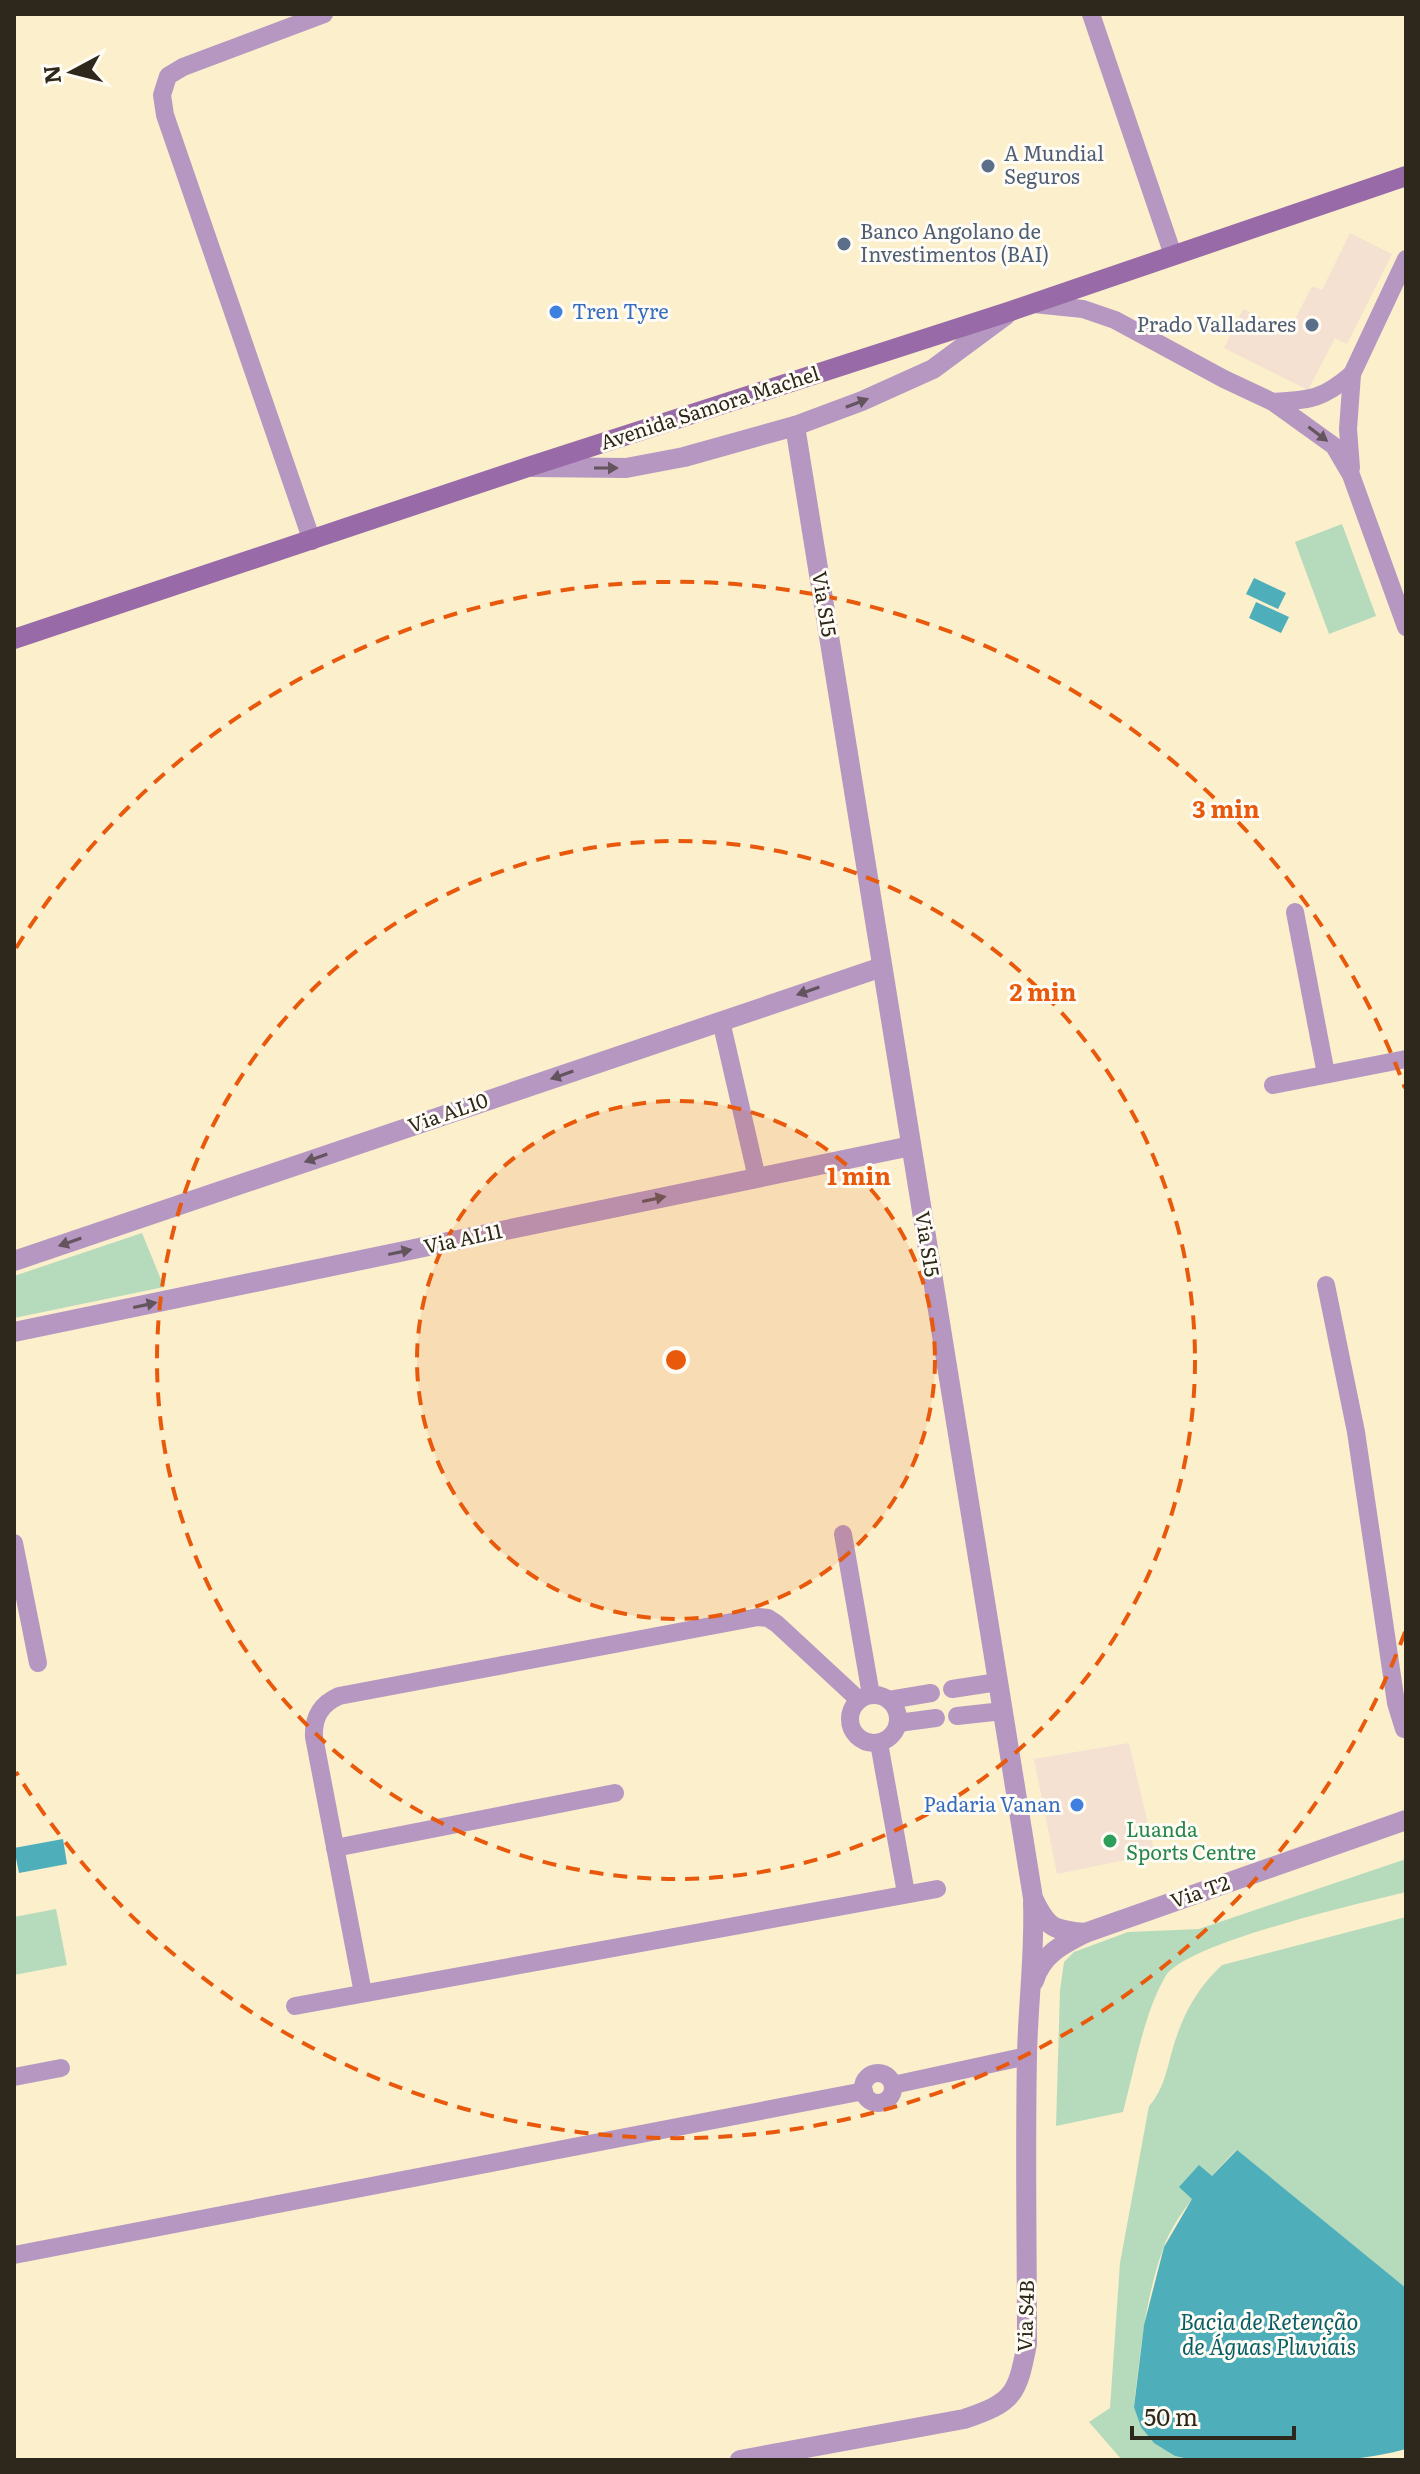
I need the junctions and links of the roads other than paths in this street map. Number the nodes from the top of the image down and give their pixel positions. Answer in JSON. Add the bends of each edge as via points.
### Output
{"nodes":[{"id":1,"x":324,"y":14,"type":"edge"},
{"id":2,"x":1091,"y":14,"type":"edge"},
{"id":3,"x":278,"y":22,"type":"edge"},
{"id":4,"x":1406,"y":176,"type":"edge"},
{"id":5,"x":1173,"y":255,"type":"junction"},
{"id":6,"x":1406,"y":259,"type":"edge"},
{"id":7,"x":1031,"y":303,"type":"junction"},
{"id":8,"x":1011,"y":311,"type":"junction"},
{"id":9,"x":1352,"y":374,"type":"junction"},
{"id":10,"x":1273,"y":402,"type":"junction"},
{"id":11,"x":795,"y":426,"type":"junction"},
{"id":12,"x":528,"y":467,"type":"junction"},
{"id":13,"x":1351,"y":475,"type":"junction"},
{"id":14,"x":312,"y":541,"type":"junction"},
{"id":15,"x":1406,"y":627,"type":"edge"},
{"id":16,"x":14,"y":639,"type":"edge"},
{"id":17,"x":1295,"y":912,"type":"dead end"},
{"id":18,"x":882,"y":967,"type":"junction"},
{"id":19,"x":721,"y":1021,"type":"junction"},
{"id":20,"x":1406,"y":1059,"type":"edge"},
{"id":21,"x":1326,"y":1074,"type":"junction"},
{"id":22,"x":1273,"y":1085,"type":"dead end"},
{"id":23,"x":911,"y":1146,"type":"junction"},
{"id":24,"x":757,"y":1178,"type":"junction"},
{"id":25,"x":14,"y":1261,"type":"edge"},
{"id":26,"x":1326,"y":1285,"type":"dead end"},
{"id":27,"x":14,"y":1332,"type":"edge"},
{"id":28,"x":843,"y":1534,"type":"dead end"},
{"id":29,"x":14,"y":1543,"type":"edge"},
{"id":30,"x":38,"y":1663,"type":"dead end"},
{"id":31,"x":1399,"y":1669,"type":"edge"},
{"id":32,"x":998,"y":1682,"type":"junction"},
{"id":33,"x":952,"y":1689,"type":"dead end"},
{"id":34,"x":931,"y":1693,"type":"dead end"},
{"id":35,"x":873,"y":1698,"type":"junction"},
{"id":36,"x":1003,"y":1711,"type":"junction"},
{"id":37,"x":957,"y":1716,"type":"dead end"},
{"id":38,"x":936,"y":1718,"type":"dead end"},
{"id":39,"x":898,"y":1723,"type":"junction"},
{"id":40,"x":1404,"y":1729,"type":"edge"},
{"id":41,"x":879,"y":1743,"type":"junction"},
{"id":42,"x":615,"y":1793,"type":"dead end"},
{"id":43,"x":1406,"y":1820,"type":"edge"},
{"id":44,"x":335,"y":1848,"type":"junction"},
{"id":45,"x":937,"y":1889,"type":"dead end"},
{"id":46,"x":906,"y":1893,"type":"junction"},
{"id":47,"x":1033,"y":1898,"type":"junction"},
{"id":48,"x":1085,"y":1933,"type":"junction"},
{"id":49,"x":363,"y":1993,"type":"junction"},
{"id":50,"x":1029,"y":2000,"type":"junction"},
{"id":51,"x":295,"y":2006,"type":"dead end"},
{"id":52,"x":1027,"y":2056,"type":"junction"},
{"id":53,"x":61,"y":2068,"type":"dead end"},
{"id":54,"x":14,"y":2077,"type":"edge"},
{"id":55,"x":14,"y":2255,"type":"edge"},
{"id":56,"x":740,"y":2460,"type":"edge"}],
"edges":[{"from":1,"to":3,"type":"street"},
{"from":2,"to":5,"type":"street"},
{"from":3,"to":14,"type":"street","via":[[168,76],[162,95]]},
{"from":4,"to":5,"type":"main road","name":"Avenida Samora Machel"},
{"from":5,"to":7,"type":"main road","name":"Avenida Samora Machel"},
{"from":6,"to":9,"type":"street"},
{"from":7,"to":8,"type":"main road","name":"Avenida Samora Machel"},
{"from":7,"to":10,"type":"street","via":[[1083,309],[1115,320]]},
{"from":11,"to":8,"type":"street","one_way":true,"via":[[933,369]]},
{"from":8,"to":12,"type":"main road","name":"Avenida Samora Machel"},
{"from":9,"to":10,"type":"street","via":[[1324,396]]},
{"from":9,"to":13,"type":"street"},
{"from":10,"to":13,"type":"street","one_way":true,"via":[[1334,446]]},
{"from":12,"to":11,"type":"street","one_way":true,"via":[[626,468]]},
{"from":11,"to":18,"type":"street","name":"Via S15"},
{"from":12,"to":14,"type":"main road","name":"Avenida Samora Machel"},
{"from":13,"to":15,"type":"street"},
{"from":14,"to":16,"type":"main road","name":"Avenida Samora Machel"},
{"from":17,"to":21,"type":"street"},
{"from":18,"to":19,"type":"street","name":"Via AL10","one_way":true},
{"from":18,"to":23,"type":"street","name":"Via S15"},
{"from":19,"to":24,"type":"street"},
{"from":19,"to":25,"type":"street","name":"Via AL10","one_way":true},
{"from":20,"to":21,"type":"street"},
{"from":21,"to":22,"type":"street"},
{"from":23,"to":24,"type":"street","name":"Via AL11"},
{"from":23,"to":32,"type":"street","name":"Via S15"},
{"from":27,"to":24,"type":"street","name":"Via AL11","one_way":true},
{"from":26,"to":31,"type":"street"},
{"from":28,"to":35,"type":"street"},
{"from":29,"to":30,"type":"street"},
{"from":31,"to":40,"type":"street","via":[[1396,1703]]},
{"from":32,"to":33,"type":"street"},
{"from":32,"to":36,"type":"street","name":"Via S15"},
{"from":34,"to":35,"type":"street"},
{"from":35,"to":39,"type":"street","via":[[898,1714]]},
{"from":35,"to":41,"type":"street","via":[[850,1717],[852,1730],[867,1742]]},
{"from":35,"to":44,"type":"street","via":[[777,1624],[758,1617],[339,1696],[319,1710],[313,1727]]},
{"from":36,"to":37,"type":"street"},
{"from":36,"to":47,"type":"street","name":"Via S15"},
{"from":38,"to":39,"type":"street"},
{"from":39,"to":41,"type":"street","via":[[890,1738]]},
{"from":41,"to":46,"type":"street"},
{"from":42,"to":44,"type":"street"},
{"from":43,"to":48,"type":"street","name":"Via T2"},
{"from":44,"to":49,"type":"street"},
{"from":45,"to":46,"type":"street"},
{"from":46,"to":49,"type":"street"},
{"from":47,"to":48,"type":"street","name":"Via S15","via":[[1041,1917],[1055,1930]]},
{"from":47,"to":50,"type":"street","name":"Via S4B"},
{"from":48,"to":50,"type":"street","name":"Via S4B","via":[[1048,1956],[1037,1971]]},
{"from":49,"to":51,"type":"street"},
{"from":50,"to":52,"type":"street","name":"Via S4B"},
{"from":52,"to":55,"type":"street","via":[[893,2085],[884,2074],[875,2073],[865,2081],[864,2091]]},
{"from":52,"to":56,"type":"street","name":"Via S4B","via":[[1027,2344],[1020,2381],[1011,2396],[996,2408],[964,2419]]},
{"from":53,"to":54,"type":"street"}]}
